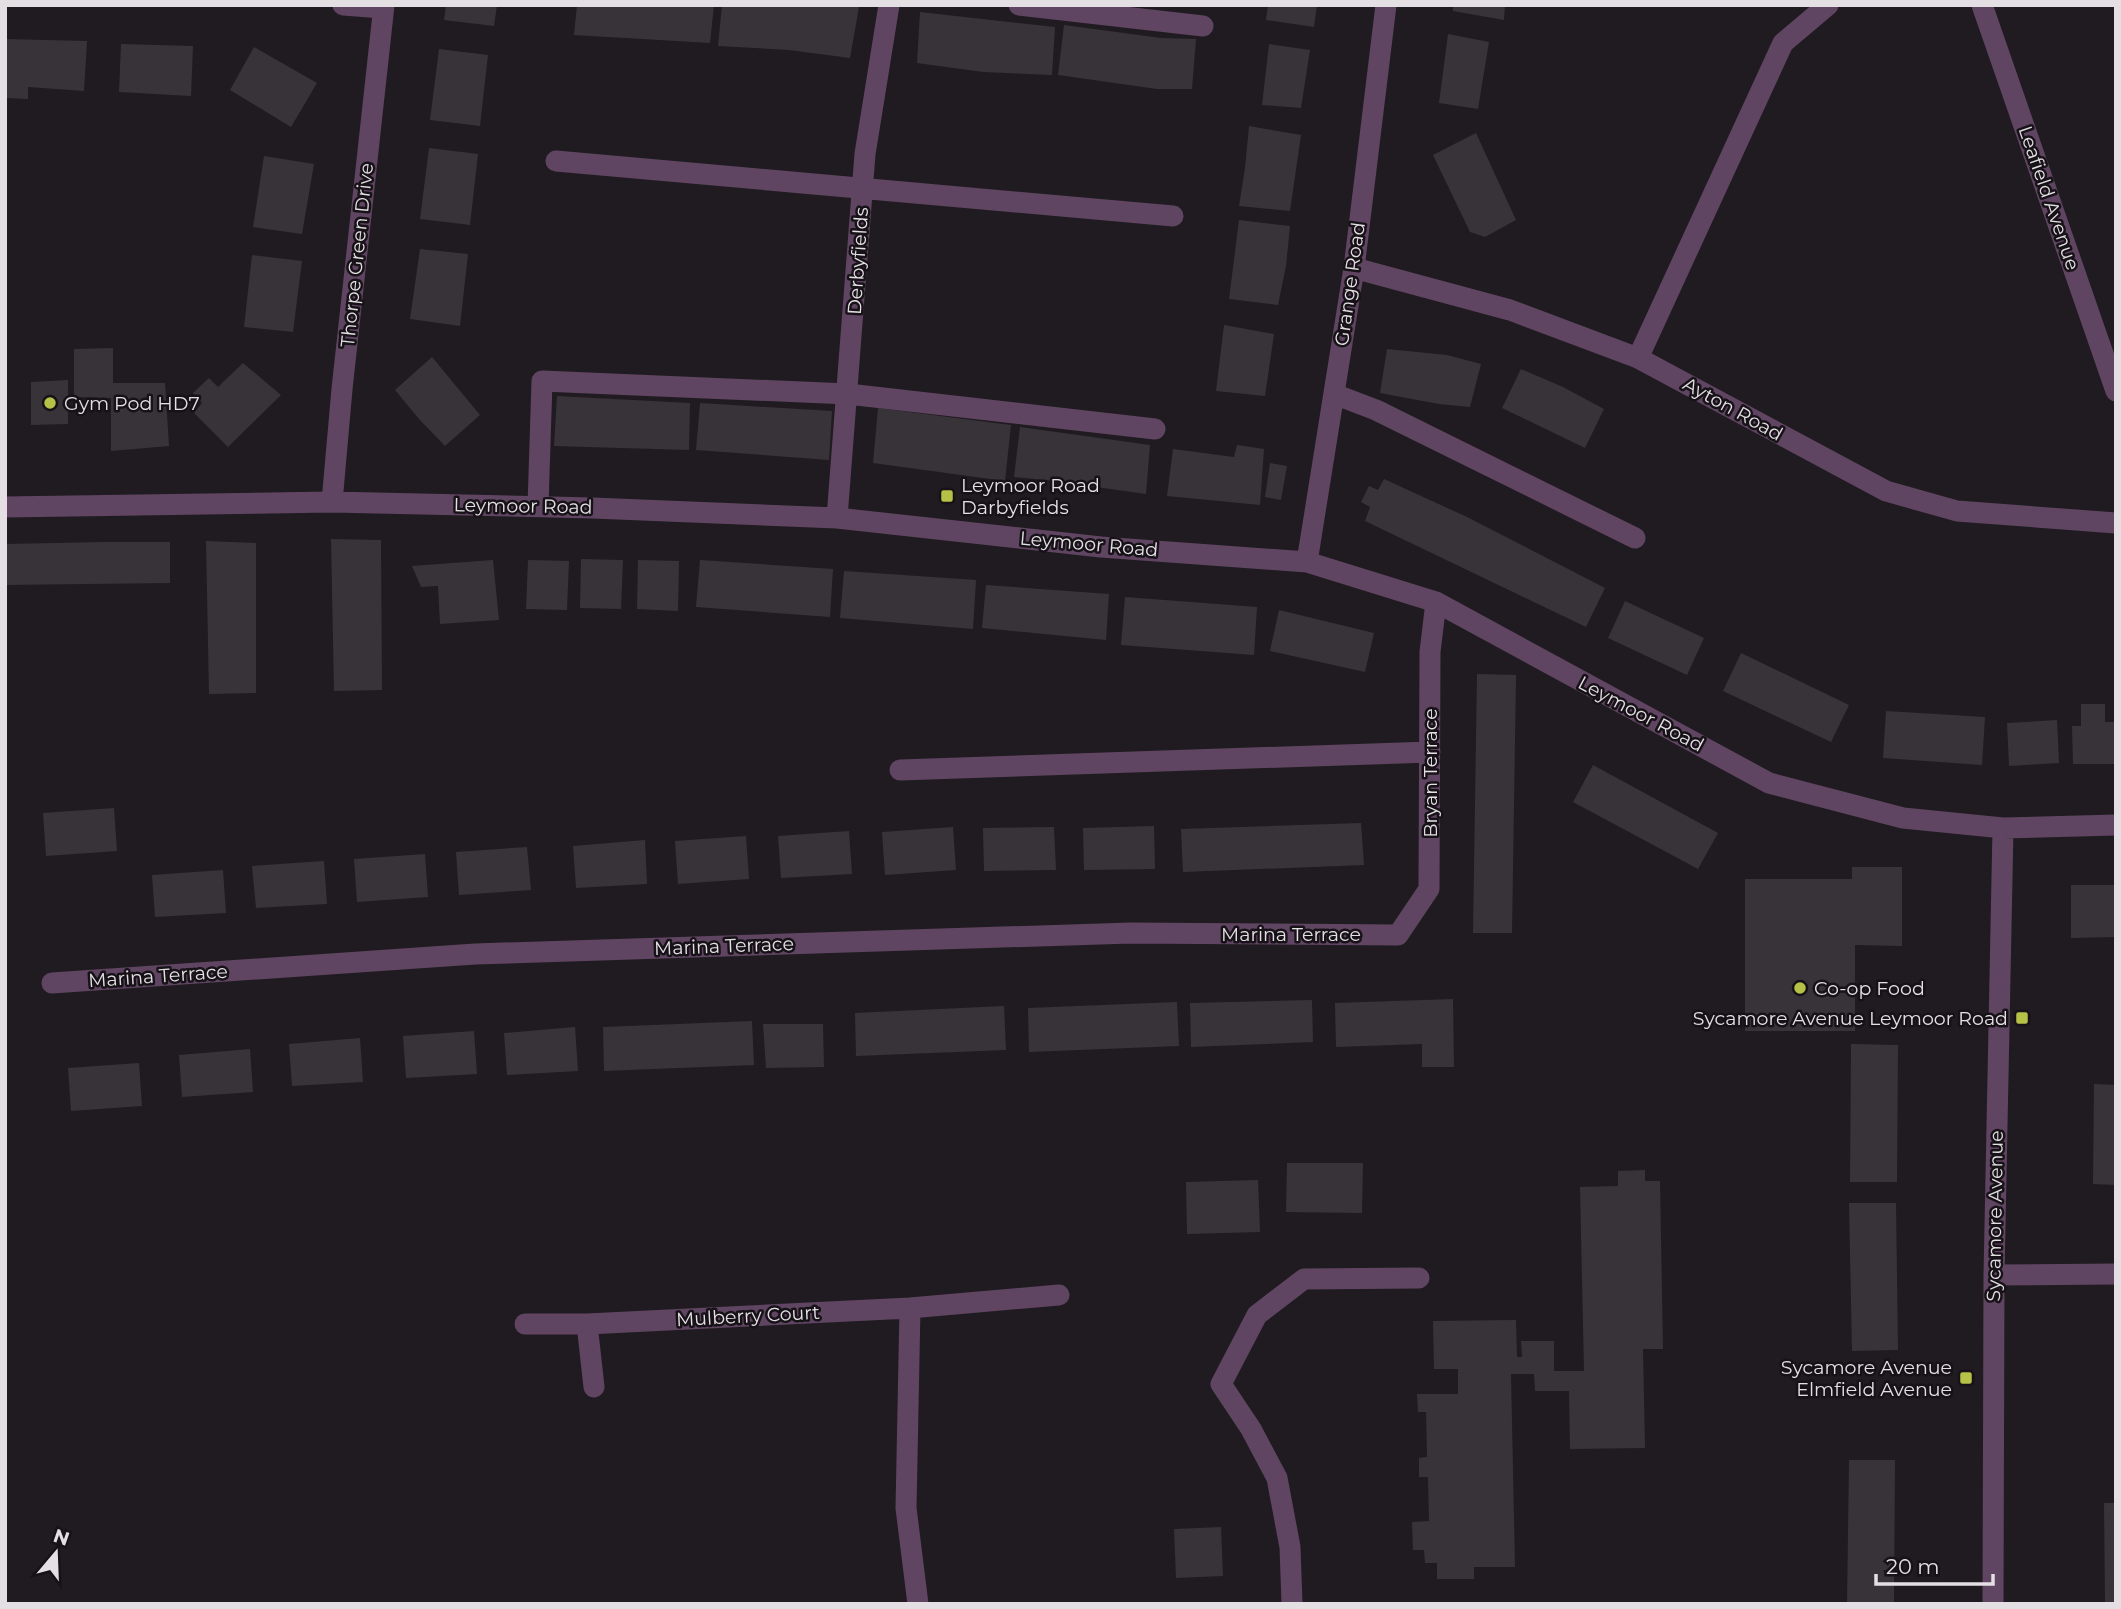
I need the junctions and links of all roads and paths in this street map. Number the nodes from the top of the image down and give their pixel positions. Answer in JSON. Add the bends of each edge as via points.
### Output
{"nodes":[{"id":1,"x":344,"y":5,"type":"edge"},
{"id":2,"x":889,"y":5,"type":"edge"},
{"id":3,"x":1019,"y":5,"type":"edge"},
{"id":4,"x":1386,"y":5,"type":"edge"},
{"id":5,"x":1828,"y":5,"type":"edge"},
{"id":6,"x":1982,"y":5,"type":"edge"},
{"id":7,"x":383,"y":7,"type":"edge"},
{"id":8,"x":1203,"y":26,"type":"dead end"},
{"id":9,"x":556,"y":161,"type":"dead end"},
{"id":10,"x":863,"y":189,"type":"junction"},
{"id":11,"x":1173,"y":216,"type":"dead end"},
{"id":12,"x":1354,"y":268,"type":"junction"},
{"id":13,"x":1639,"y":358,"type":"junction"},
{"id":14,"x":2116,"y":391,"type":"edge"},
{"id":15,"x":848,"y":394,"type":"junction"},
{"id":16,"x":1334,"y":394,"type":"junction"},
{"id":17,"x":1156,"y":429,"type":"dead end"},
{"id":18,"x":332,"y":502,"type":"junction"},
{"id":19,"x":538,"y":506,"type":"junction"},
{"id":20,"x":5,"y":507,"type":"edge"},
{"id":21,"x":837,"y":518,"type":"junction"},
{"id":22,"x":2116,"y":523,"type":"edge"},
{"id":23,"x":1635,"y":538,"type":"dead end"},
{"id":24,"x":1307,"y":562,"type":"junction"},
{"id":25,"x":1436,"y":602,"type":"junction"},
{"id":26,"x":1430,"y":752,"type":"junction"},
{"id":27,"x":900,"y":769,"type":"dead end"},
{"id":28,"x":2116,"y":825,"type":"edge"},
{"id":29,"x":2003,"y":828,"type":"junction"},
{"id":30,"x":1398,"y":935,"type":"joint"},
{"id":31,"x":52,"y":983,"type":"dead end"},
{"id":32,"x":2116,"y":1274,"type":"edge"},
{"id":33,"x":1994,"y":1275,"type":"junction"},
{"id":34,"x":1419,"y":1278,"type":"dead end"},
{"id":35,"x":1059,"y":1295,"type":"dead end"},
{"id":36,"x":910,"y":1308,"type":"junction"},
{"id":37,"x":525,"y":1324,"type":"dead end"},
{"id":38,"x":587,"y":1324,"type":"junction"},
{"id":39,"x":594,"y":1387,"type":"dead end"},
{"id":40,"x":918,"y":1604,"type":"edge"},
{"id":41,"x":1292,"y":1604,"type":"edge"},
{"id":42,"x":1993,"y":1604,"type":"edge"}],
"edges":[{"from":1,"to":7,"type":"street","name":"Thorpe Green Drive"},
{"from":2,"to":10,"type":"street","name":"Derbyfields"},
{"from":3,"to":8,"type":"street"},
{"from":4,"to":12,"type":"street","name":"Grange Road"},
{"from":5,"to":13,"type":"street","via":[[1783,43]]},
{"from":6,"to":14,"type":"street","name":"Leafield Avenue"},
{"from":7,"to":18,"type":"street","name":"Thorpe Green Drive"},
{"from":9,"to":10,"type":"street"},
{"from":10,"to":11,"type":"street"},
{"from":10,"to":15,"type":"street","name":"Derbyfields"},
{"from":12,"to":13,"type":"street","name":"Ayton Road","via":[[1510,310]]},
{"from":12,"to":16,"type":"street","name":"Grange Road"},
{"from":13,"to":22,"type":"street","name":"Ayton Road","via":[[1886,491],[1957,511]]},
{"from":15,"to":17,"type":"street"},
{"from":15,"to":19,"type":"street","via":[[542,381]]},
{"from":15,"to":21,"type":"street","name":"Derbyfields"},
{"from":16,"to":23,"type":"street","via":[[1376,410]]},
{"from":16,"to":24,"type":"street","name":"Grange Road"},
{"from":18,"to":19,"type":"street","name":"Leymoor Road"},
{"from":18,"to":20,"type":"street","name":"Leymoor Road"},
{"from":19,"to":21,"type":"street","name":"Leymoor Road"},
{"from":21,"to":24,"type":"street","name":"Leymoor Road","via":[[1101,547]]},
{"from":24,"to":25,"type":"street","name":"Leymoor Road"},
{"from":25,"to":26,"type":"street","name":"Bryan Terrace","via":[[1430,652]]},
{"from":25,"to":29,"type":"street","name":"Leymoor Road","via":[[1769,783],[1903,818]]},
{"from":26,"to":27,"type":"street"},
{"from":26,"to":30,"type":"street","name":"Bryan Terrace","via":[[1429,889]]},
{"from":28,"to":29,"type":"street","name":"Leymoor Road"},
{"from":29,"to":33,"type":"street","name":"Sycamore Avenue"},
{"from":30,"to":31,"type":"street","name":"Marina Terrace","via":[[1131,933],[489,953]]},
{"from":32,"to":33,"type":"street"},
{"from":33,"to":42,"type":"street","name":"Sycamore Avenue"},
{"from":34,"to":41,"type":"street","via":[[1304,1279],[1257,1315],[1221,1384],[1276,1478],[1290,1547]]},
{"from":35,"to":36,"type":"street","name":"Mulberry Court"},
{"from":36,"to":38,"type":"street","name":"Mulberry Court"},
{"from":36,"to":40,"type":"street","via":[[906,1508]]},
{"from":37,"to":38,"type":"street","name":"Mulberry Court"},
{"from":38,"to":39,"type":"street"}]}
